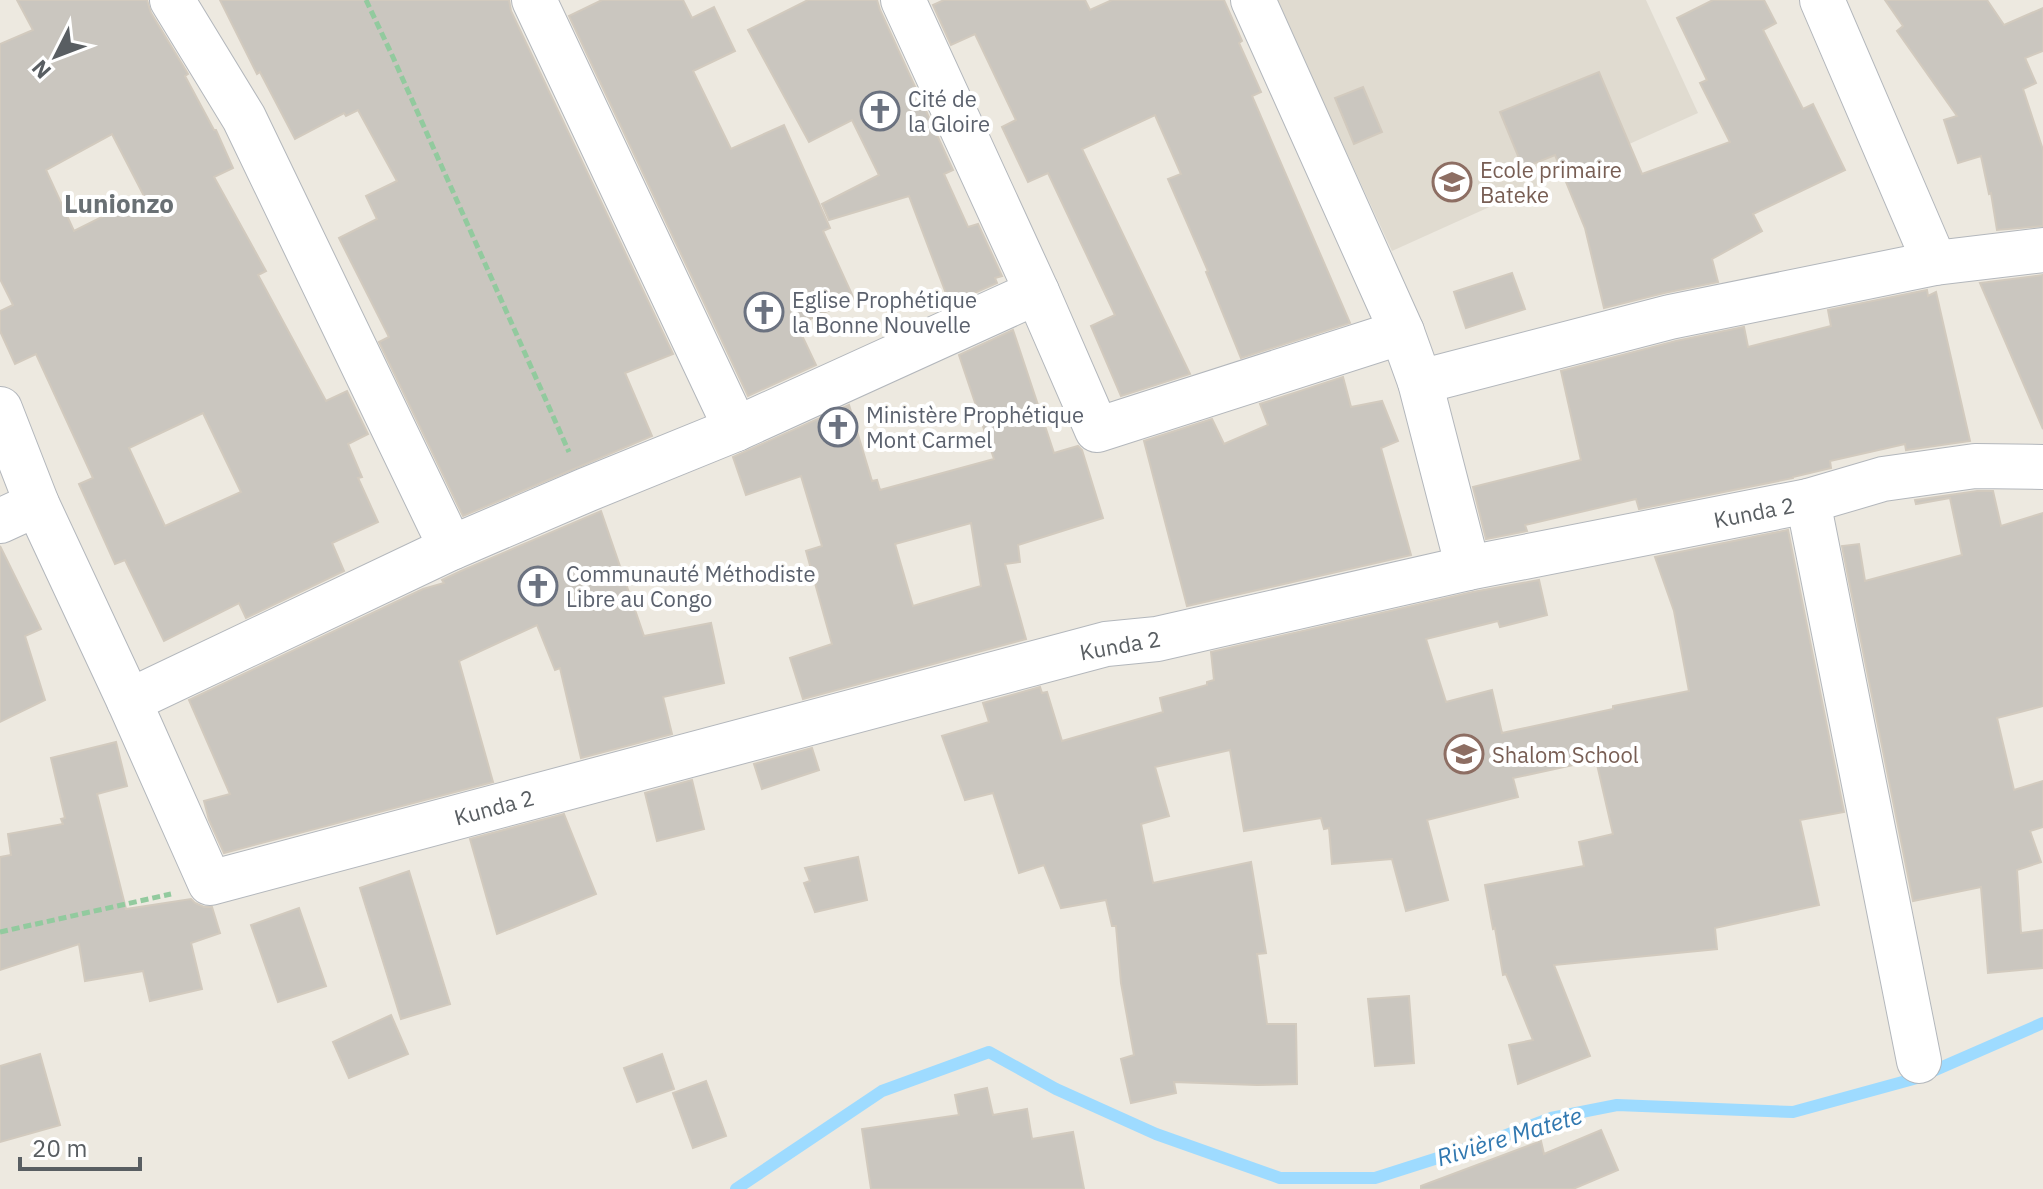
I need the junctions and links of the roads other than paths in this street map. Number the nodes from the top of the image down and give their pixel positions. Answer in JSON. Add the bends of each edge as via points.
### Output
{"nodes":[{"id":1,"x":172,"y":0,"type":"edge"},
{"id":2,"x":534,"y":0,"type":"edge"},
{"id":3,"x":903,"y":0,"type":"edge"},
{"id":4,"x":1253,"y":0,"type":"edge"},
{"id":5,"x":1822,"y":0,"type":"edge"},
{"id":6,"x":2043,"y":250,"type":"edge"},
{"id":7,"x":1935,"y":263,"type":"junction"},
{"id":8,"x":1037,"y":292,"type":"junction"},
{"id":9,"x":1402,"y":332,"type":"junction"},
{"id":10,"x":1420,"y":382,"type":"junction"},
{"id":11,"x":0,"y":409,"type":"edge"},
{"id":12,"x":736,"y":429,"type":"junction"},
{"id":13,"x":2043,"y":467,"type":"edge"},
{"id":14,"x":1808,"y":501,"type":"junction"},
{"id":15,"x":18,"y":513,"type":"edge"},
{"id":16,"x":451,"y":548,"type":"junction"},
{"id":17,"x":1468,"y":568,"type":"junction"},
{"id":18,"x":129,"y":701,"type":"junction"},
{"id":19,"x":1919,"y":1061,"type":"dead end"}],
"edges":[{"from":1,"to":16,"type":"street","via":[[244,118]]},
{"from":2,"to":12,"type":"street"},
{"from":3,"to":8,"type":"street"},
{"from":4,"to":9,"type":"street"},
{"from":5,"to":7,"type":"street"},
{"from":6,"to":7,"type":"street"},
{"from":7,"to":10,"type":"street","via":[[1670,317]]},
{"from":8,"to":9,"type":"street","via":[[1097,430]]},
{"from":8,"to":12,"type":"street"},
{"from":9,"to":10,"type":"street"},
{"from":10,"to":17,"type":"street"},
{"from":11,"to":15,"type":"street"},
{"from":12,"to":16,"type":"street"},
{"from":13,"to":14,"type":"street","name":"Kunda 2","via":[[1975,466],[1883,479]]},
{"from":14,"to":17,"type":"street","name":"Kunda 2"},
{"from":14,"to":19,"type":"street"},
{"from":15,"to":18,"type":"street"},
{"from":16,"to":18,"type":"street"},
{"from":17,"to":18,"type":"street","name":"Kunda 2","via":[[1157,639],[1106,644],[210,883]]}]}
